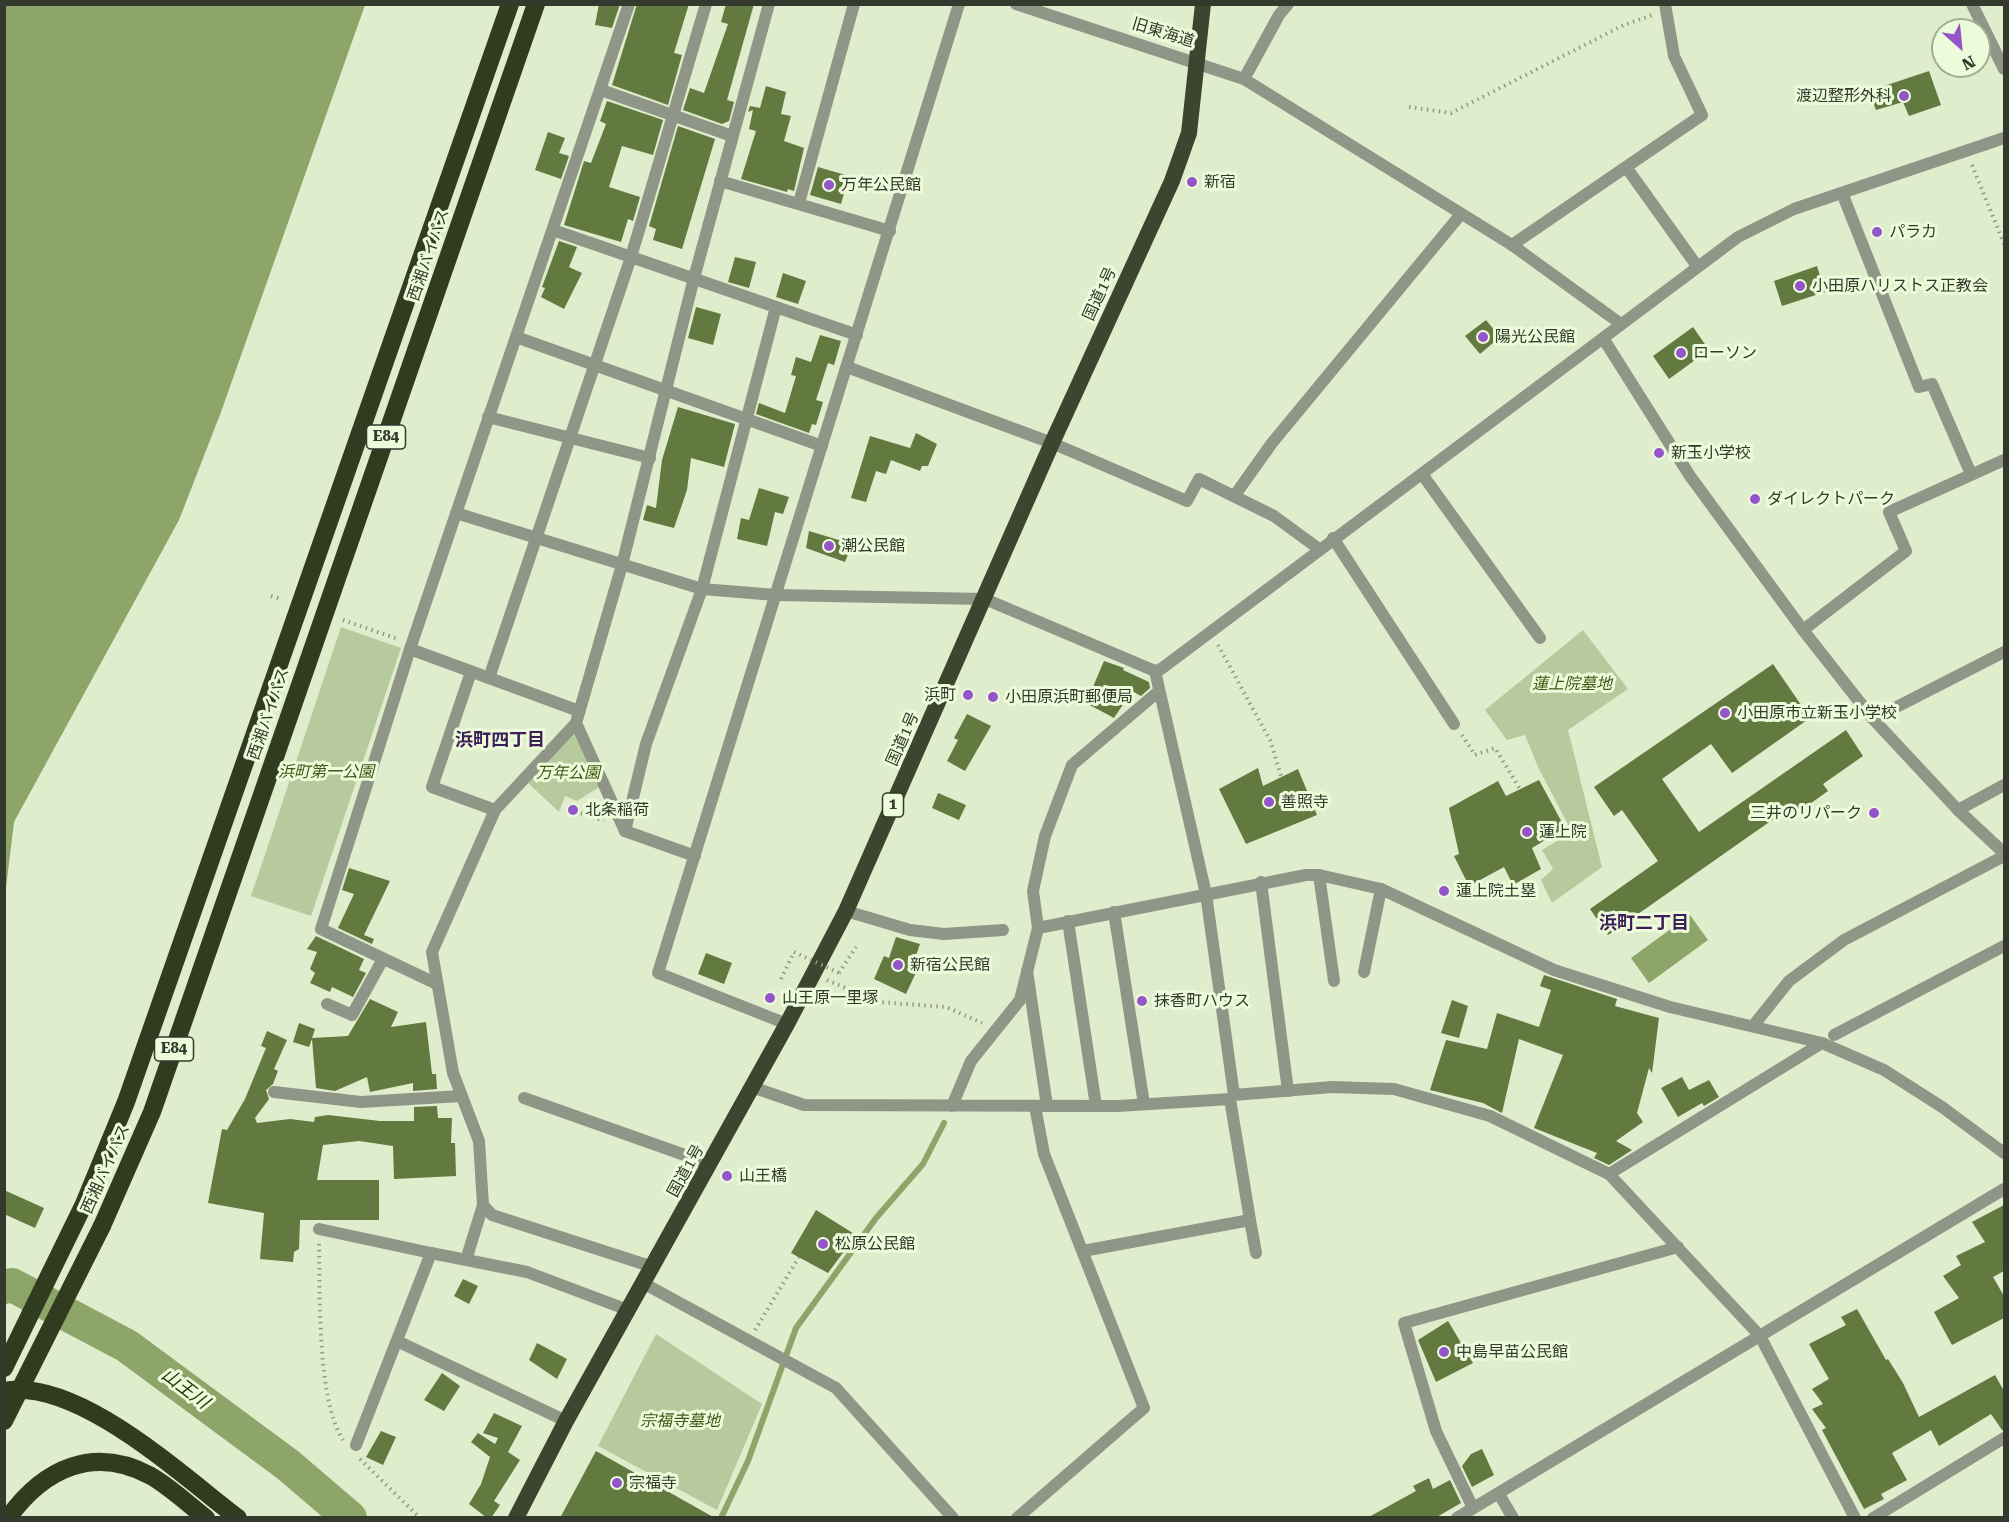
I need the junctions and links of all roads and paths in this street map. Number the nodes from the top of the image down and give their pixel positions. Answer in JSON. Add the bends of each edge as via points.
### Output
{"nodes":[{"id":1,"x":510,"y":4,"type":"edge"},
{"id":2,"x":536,"y":4,"type":"edge"},
{"id":3,"x":630,"y":4,"type":"edge"},
{"id":4,"x":706,"y":4,"type":"edge"},
{"id":5,"x":769,"y":4,"type":"edge"},
{"id":6,"x":855,"y":4,"type":"edge"},
{"id":7,"x":959,"y":4,"type":"edge"},
{"id":8,"x":1016,"y":4,"type":"edge"},
{"id":9,"x":1203,"y":4,"type":"edge"},
{"id":10,"x":1288,"y":4,"type":"edge"},
{"id":11,"x":1972,"y":4,"type":"edge"},
{"id":12,"x":1665,"y":8,"type":"edge"},
{"id":13,"x":1196,"y":61,"type":"junction"},
{"id":14,"x":2004,"y":69,"type":"edge"},
{"id":15,"x":1244,"y":79,"type":"junction"},
{"id":16,"x":601,"y":90,"type":"junction"},
{"id":17,"x":1409,"y":107,"type":"dead end"},
{"id":18,"x":672,"y":115,"type":"junction"},
{"id":19,"x":732,"y":136,"type":"junction"},
{"id":20,"x":2004,"y":138,"type":"edge"},
{"id":21,"x":1966,"y":151,"type":"junction"},
{"id":22,"x":1626,"y":167,"type":"junction"},
{"id":23,"x":720,"y":181,"type":"junction"},
{"id":24,"x":1842,"y":193,"type":"junction"},
{"id":25,"x":799,"y":202,"type":"junction"},
{"id":26,"x":1461,"y":214,"type":"junction"},
{"id":27,"x":553,"y":230,"type":"junction"},
{"id":28,"x":890,"y":231,"type":"junction"},
{"id":29,"x":2004,"y":244,"type":"edge"},
{"id":30,"x":1512,"y":245,"type":"junction"},
{"id":31,"x":631,"y":257,"type":"junction"},
{"id":32,"x":1697,"y":266,"type":"junction"},
{"id":33,"x":693,"y":278,"type":"junction"},
{"id":34,"x":776,"y":307,"type":"junction"},
{"id":35,"x":1621,"y":324,"type":"junction"},
{"id":36,"x":857,"y":335,"type":"junction"},
{"id":37,"x":516,"y":337,"type":"junction"},
{"id":38,"x":1603,"y":338,"type":"junction"},
{"id":39,"x":595,"y":365,"type":"junction"},
{"id":40,"x":847,"y":367,"type":"junction"},
{"id":41,"x":667,"y":391,"type":"junction"},
{"id":42,"x":488,"y":417,"type":"junction"},
{"id":43,"x":746,"y":419,"type":"junction"},
{"id":44,"x":572,"y":438,"type":"junction"},
{"id":45,"x":1052,"y":443,"type":"junction"},
{"id":46,"x":822,"y":446,"type":"junction"},
{"id":47,"x":650,"y":458,"type":"junction"},
{"id":48,"x":2004,"y":460,"type":"edge"},
{"id":49,"x":1422,"y":474,"type":"junction"},
{"id":50,"x":1971,"y":474,"type":"junction"},
{"id":51,"x":1235,"y":495,"type":"junction"},
{"id":52,"x":456,"y":513,"type":"junction"},
{"id":53,"x":1333,"y":538,"type":"junction"},
{"id":54,"x":536,"y":540,"type":"junction"},
{"id":55,"x":1318,"y":549,"type":"junction"},
{"id":56,"x":622,"y":566,"type":"junction"},
{"id":57,"x":702,"y":589,"type":"junction"},
{"id":58,"x":776,"y":595,"type":"junction"},
{"id":59,"x":271,"y":596,"type":"dead end"},
{"id":60,"x":282,"y":599,"type":"dead end"},
{"id":61,"x":985,"y":599,"type":"junction"},
{"id":62,"x":343,"y":620,"type":"dead end"},
{"id":63,"x":1803,"y":630,"type":"junction"},
{"id":64,"x":1211,"y":631,"type":"junction"},
{"id":65,"x":1540,"y":638,"type":"dead end"},
{"id":66,"x":410,"y":649,"type":"junction"},
{"id":67,"x":2004,"y":652,"type":"edge"},
{"id":68,"x":1155,"y":671,"type":"junction"},
{"id":69,"x":471,"y":672,"type":"junction"},
{"id":70,"x":489,"y":678,"type":"junction"},
{"id":71,"x":1159,"y":691,"type":"junction"},
{"id":72,"x":577,"y":717,"type":"junction"},
{"id":73,"x":1873,"y":719,"type":"junction"},
{"id":74,"x":1454,"y":724,"type":"joint"},
{"id":75,"x":1281,"y":776,"type":"dead end"},
{"id":76,"x":2004,"y":785,"type":"edge"},
{"id":77,"x":1520,"y":789,"type":"dead end"},
{"id":78,"x":495,"y":810,"type":"junction"},
{"id":79,"x":1958,"y":810,"type":"junction"},
{"id":80,"x":625,"y":831,"type":"junction"},
{"id":81,"x":2004,"y":855,"type":"edge"},
{"id":82,"x":695,"y":856,"type":"junction"},
{"id":83,"x":1319,"y":874,"type":"junction"},
{"id":84,"x":1261,"y":882,"type":"junction"},
{"id":85,"x":1381,"y":889,"type":"junction"},
{"id":86,"x":1206,"y":894,"type":"junction"},
{"id":87,"x":846,"y":911,"type":"junction"},
{"id":88,"x":1114,"y":912,"type":"junction"},
{"id":89,"x":1068,"y":921,"type":"junction"},
{"id":90,"x":1038,"y":928,"type":"junction"},
{"id":91,"x":1003,"y":930,"type":"dead end"},
{"id":92,"x":2004,"y":946,"type":"edge"},
{"id":93,"x":856,"y":947,"type":"dead end"},
{"id":94,"x":383,"y":959,"type":"junction"},
{"id":95,"x":1027,"y":970,"type":"junction"},
{"id":96,"x":1364,"y":972,"type":"dead end"},
{"id":97,"x":813,"y":974,"type":"junction"},
{"id":98,"x":781,"y":979,"type":"dead end"},
{"id":99,"x":1334,"y":981,"type":"dead end"},
{"id":100,"x":435,"y":983,"type":"junction"},
{"id":101,"x":327,"y":1004,"type":"dead end"},
{"id":102,"x":787,"y":1024,"type":"junction"},
{"id":103,"x":1753,"y":1026,"type":"junction"},
{"id":104,"x":996,"y":1030,"type":"junction"},
{"id":105,"x":1834,"y":1035,"type":"dead end"},
{"id":106,"x":1822,"y":1043,"type":"junction"},
{"id":107,"x":752,"y":1088,"type":"junction"},
{"id":108,"x":1288,"y":1091,"type":"junction"},
{"id":109,"x":274,"y":1092,"type":"dead end"},
{"id":110,"x":461,"y":1096,"type":"junction"},
{"id":111,"x":1232,"y":1097,"type":"junction"},
{"id":112,"x":524,"y":1098,"type":"dead end"},
{"id":113,"x":1144,"y":1104,"type":"junction"},
{"id":114,"x":952,"y":1106,"type":"junction"},
{"id":115,"x":1041,"y":1106,"type":"junction"},
{"id":116,"x":1096,"y":1106,"type":"junction"},
{"id":117,"x":2004,"y":1153,"type":"edge"},
{"id":118,"x":710,"y":1164,"type":"junction"},
{"id":119,"x":1610,"y":1174,"type":"junction"},
{"id":120,"x":2004,"y":1189,"type":"edge"},
{"id":121,"x":483,"y":1205,"type":"junction"},
{"id":122,"x":1250,"y":1220,"type":"junction"},
{"id":123,"x":319,"y":1228,"type":"joint"},
{"id":124,"x":1678,"y":1247,"type":"junction"},
{"id":125,"x":1083,"y":1251,"type":"junction"},
{"id":126,"x":430,"y":1253,"type":"junction"},
{"id":127,"x":1256,"y":1254,"type":"dead end"},
{"id":128,"x":799,"y":1257,"type":"dead end"},
{"id":129,"x":466,"y":1260,"type":"junction"},
{"id":130,"x":653,"y":1267,"type":"junction"},
{"id":131,"x":643,"y":1283,"type":"junction"},
{"id":132,"x":628,"y":1310,"type":"junction"},
{"id":133,"x":1760,"y":1336,"type":"junction"},
{"id":134,"x":397,"y":1341,"type":"junction"},
{"id":135,"x":748,"y":1341,"type":"junction"},
{"id":136,"x":4,"y":1368,"type":"edge"},
{"id":137,"x":4,"y":1391,"type":"edge"},
{"id":138,"x":4,"y":1421,"type":"edge"},
{"id":139,"x":566,"y":1421,"type":"junction"},
{"id":140,"x":2004,"y":1438,"type":"edge"},
{"id":141,"x":353,"y":1449,"type":"junction"},
{"id":142,"x":1499,"y":1494,"type":"junction"},
{"id":143,"x":1473,"y":1508,"type":"junction"},
{"id":144,"x":8,"y":1518,"type":"edge"},
{"id":145,"x":206,"y":1518,"type":"edge"},
{"id":146,"x":238,"y":1518,"type":"edge"},
{"id":147,"x":420,"y":1518,"type":"edge"},
{"id":148,"x":516,"y":1518,"type":"edge"},
{"id":149,"x":953,"y":1518,"type":"edge"},
{"id":150,"x":1017,"y":1518,"type":"edge"},
{"id":151,"x":1457,"y":1518,"type":"edge"},
{"id":152,"x":1513,"y":1518,"type":"edge"},
{"id":153,"x":1855,"y":1518,"type":"edge"},
{"id":154,"x":1873,"y":1518,"type":"edge"}],
"edges":[{"from":1,"to":136,"type":"highway","name":"西湘バイパス","number":"E84","via":[[126,1102],[84,1204]]},
{"from":2,"to":138,"type":"highway","name":"西湘バイパス","number":"E84","bridge":true,"via":[[156,1101],[102,1226]]},
{"from":3,"to":16,"type":"street"},
{"from":4,"to":18,"type":"street"},
{"from":5,"to":19,"type":"street"},
{"from":6,"to":25,"type":"street"},
{"from":7,"to":28,"type":"street"},
{"from":8,"to":13,"type":"street","name":"旧東海道"},
{"from":9,"to":13,"type":"highway","name":"国道1号","number":"1"},
{"from":10,"to":15,"type":"street"},
{"from":11,"to":14,"type":"street"},
{"from":12,"to":17,"type":"path","via":[[1451,113]]},
{"from":12,"to":22,"type":"street","via":[[1674,56],[1702,115]]},
{"from":13,"to":15,"type":"street","name":"旧東海道"},
{"from":13,"to":45,"type":"highway","name":"国道1号","number":"1","via":[[1189,133],[1175,171]]},
{"from":15,"to":26,"type":"street","name":"旧東海道"},
{"from":16,"to":18,"type":"street"},
{"from":16,"to":27,"type":"street"},
{"from":18,"to":19,"type":"street"},
{"from":18,"to":31,"type":"street"},
{"from":19,"to":23,"type":"street"},
{"from":20,"to":21,"type":"street"},
{"from":21,"to":24,"type":"street"},
{"from":21,"to":29,"type":"path"},
{"from":22,"to":30,"type":"street"},
{"from":22,"to":32,"type":"street"},
{"from":23,"to":25,"type":"street"},
{"from":23,"to":33,"type":"street"},
{"from":24,"to":32,"type":"street","via":[[1763,223]]},
{"from":24,"to":50,"type":"street","via":[[1918,387],[1932,384]]},
{"from":25,"to":28,"type":"street"},
{"from":26,"to":30,"type":"street","name":"旧東海道"},
{"from":26,"to":51,"type":"street","via":[[1279,434]]},
{"from":27,"to":31,"type":"street"},
{"from":27,"to":37,"type":"street"},
{"from":28,"to":36,"type":"street"},
{"from":30,"to":35,"type":"street","name":"旧東海道"},
{"from":31,"to":33,"type":"street"},
{"from":31,"to":39,"type":"street"},
{"from":32,"to":35,"type":"street"},
{"from":33,"to":34,"type":"street"},
{"from":33,"to":41,"type":"street"},
{"from":34,"to":36,"type":"street"},
{"from":34,"to":43,"type":"street"},
{"from":35,"to":38,"type":"street"},
{"from":36,"to":40,"type":"street"},
{"from":37,"to":39,"type":"street"},
{"from":37,"to":42,"type":"street"},
{"from":38,"to":49,"type":"street"},
{"from":38,"to":63,"type":"street","via":[[1690,476]]},
{"from":39,"to":41,"type":"street"},
{"from":39,"to":44,"type":"street"},
{"from":40,"to":45,"type":"street"},
{"from":40,"to":46,"type":"street"},
{"from":41,"to":43,"type":"street"},
{"from":41,"to":47,"type":"street"},
{"from":42,"to":44,"type":"street"},
{"from":42,"to":52,"type":"street"},
{"from":43,"to":46,"type":"street"},
{"from":43,"to":57,"type":"street"},
{"from":44,"to":47,"type":"street"},
{"from":44,"to":54,"type":"street"},
{"from":45,"to":51,"type":"street","via":[[1187,501],[1199,479]]},
{"from":45,"to":61,"type":"highway","name":"国道1号","number":"1"},
{"from":46,"to":58,"type":"street"},
{"from":47,"to":56,"type":"street"},
{"from":48,"to":50,"type":"street"},
{"from":49,"to":53,"type":"street"},
{"from":49,"to":65,"type":"street"},
{"from":50,"to":63,"type":"street","via":[[1889,512],[1906,552]]},
{"from":51,"to":55,"type":"street","via":[[1274,516]]},
{"from":52,"to":54,"type":"street"},
{"from":52,"to":66,"type":"street"},
{"from":53,"to":55,"type":"street"},
{"from":53,"to":74,"type":"street"},
{"from":54,"to":56,"type":"street"},
{"from":54,"to":70,"type":"street"},
{"from":55,"to":64,"type":"street"},
{"from":56,"to":57,"type":"street"},
{"from":56,"to":72,"type":"street"},
{"from":57,"to":58,"type":"street"},
{"from":57,"to":80,"type":"street","via":[[646,744]]},
{"from":58,"to":61,"type":"street"},
{"from":58,"to":82,"type":"street"},
{"from":59,"to":60,"type":"path"},
{"from":61,"to":68,"type":"street"},
{"from":61,"to":87,"type":"highway","name":"国道1号","number":"1"},
{"from":62,"to":66,"type":"path","via":[[401,640]]},
{"from":63,"to":73,"type":"street"},
{"from":64,"to":68,"type":"street"},
{"from":64,"to":75,"type":"path","via":[[1270,741]]},
{"from":66,"to":69,"type":"street"},
{"from":66,"to":94,"type":"street","via":[[321,929]]},
{"from":67,"to":73,"type":"street"},
{"from":68,"to":71,"type":"street"},
{"from":69,"to":70,"type":"street"},
{"from":69,"to":78,"type":"street","via":[[432,787]]},
{"from":70,"to":72,"type":"street"},
{"from":71,"to":86,"type":"street"},
{"from":71,"to":90,"type":"street","via":[[1072,765],[1045,836],[1035,880]]},
{"from":72,"to":78,"type":"street"},
{"from":72,"to":80,"type":"street"},
{"from":73,"to":79,"type":"street"},
{"from":74,"to":77,"type":"path","via":[[1475,755],[1495,748]]},
{"from":76,"to":79,"type":"street"},
{"from":78,"to":100,"type":"street","via":[[432,952]]},
{"from":79,"to":81,"type":"street"},
{"from":80,"to":82,"type":"street"},
{"from":81,"to":103,"type":"street","via":[[1844,940],[1789,981]]},
{"from":82,"to":102,"type":"street","via":[[658,973]]},
{"from":83,"to":84,"type":"street"},
{"from":83,"to":85,"type":"street"},
{"from":83,"to":99,"type":"street"},
{"from":84,"to":86,"type":"street"},
{"from":84,"to":108,"type":"street"},
{"from":85,"to":96,"type":"street"},
{"from":85,"to":103,"type":"street","via":[[1554,970],[1670,1007]]},
{"from":86,"to":88,"type":"street"},
{"from":86,"to":111,"type":"street"},
{"from":87,"to":91,"type":"street","via":[[910,930],[944,934]]},
{"from":87,"to":97,"type":"highway","name":"国道1号","number":"1"},
{"from":88,"to":89,"type":"street"},
{"from":88,"to":113,"type":"street"},
{"from":89,"to":90,"type":"street"},
{"from":89,"to":116,"type":"street"},
{"from":90,"to":95,"type":"street"},
{"from":92,"to":105,"type":"street"},
{"from":93,"to":98,"type":"path","bridge":true,"via":[[839,973],[794,952]]},
{"from":94,"to":100,"type":"street"},
{"from":94,"to":101,"type":"street","via":[[352,1015]]},
{"from":95,"to":104,"type":"street","via":[[1020,1000]]},
{"from":95,"to":115,"type":"street"},
{"from":97,"to":102,"type":"highway","name":"国道1号","number":"1"},
{"from":97,"to":104,"type":"path","via":[[878,1002],[946,1007]]},
{"from":100,"to":110,"type":"street"},
{"from":102,"to":107,"type":"highway","name":"国道1号","number":"1"},
{"from":103,"to":106,"type":"street"},
{"from":104,"to":114,"type":"street","via":[[971,1061]]},
{"from":106,"to":117,"type":"street","via":[[1884,1070]]},
{"from":106,"to":119,"type":"street"},
{"from":107,"to":114,"type":"street","via":[[804,1105]]},
{"from":107,"to":118,"type":"highway","name":"国道1号","number":"1"},
{"from":108,"to":111,"type":"street"},
{"from":108,"to":119,"type":"street","via":[[1332,1087],[1394,1089],[1490,1116]]},
{"from":109,"to":110,"type":"street","via":[[361,1102]]},
{"from":110,"to":121,"type":"street","via":[[479,1141]]},
{"from":111,"to":113,"type":"street"},
{"from":111,"to":122,"type":"street"},
{"from":112,"to":118,"type":"street"},
{"from":113,"to":116,"type":"street"},
{"from":114,"to":115,"type":"street"},
{"from":115,"to":116,"type":"street"},
{"from":115,"to":125,"type":"street","via":[[1044,1154]]},
{"from":118,"to":130,"type":"highway","name":"国道1号","number":"1"},
{"from":119,"to":124,"type":"street"},
{"from":120,"to":133,"type":"street"},
{"from":121,"to":129,"type":"street"},
{"from":121,"to":130,"type":"street","via":[[492,1215]]},
{"from":122,"to":125,"type":"street"},
{"from":122,"to":127,"type":"street"},
{"from":123,"to":126,"type":"street"},
{"from":123,"to":141,"type":"path","via":[[321,1343],[333,1425]]},
{"from":124,"to":133,"type":"street"},
{"from":124,"to":143,"type":"street","via":[[1404,1323],[1436,1431]]},
{"from":125,"to":150,"type":"street","via":[[1144,1408]]},
{"from":126,"to":129,"type":"street"},
{"from":126,"to":134,"type":"street"},
{"from":128,"to":135,"type":"path"},
{"from":129,"to":132,"type":"street","via":[[527,1272]]},
{"from":130,"to":131,"type":"highway","name":"国道1号","number":"1"},
{"from":131,"to":132,"type":"highway","name":"国道1号","number":"1"},
{"from":131,"to":135,"type":"street"},
{"from":132,"to":139,"type":"highway","name":"国道1号","number":"1"},
{"from":133,"to":142,"type":"street"},
{"from":133,"to":153,"type":"street"},
{"from":134,"to":139,"type":"street"},
{"from":134,"to":141,"type":"street"},
{"from":135,"to":149,"type":"street","via":[[836,1388]]},
{"from":137,"to":146,"type":"highway","via":[[52,1393],[103,1416]]},
{"from":139,"to":148,"type":"highway","name":"国道1号","number":"1"},
{"from":140,"to":154,"type":"street"},
{"from":141,"to":147,"type":"path"},
{"from":142,"to":143,"type":"street"},
{"from":142,"to":152,"type":"street"},
{"from":143,"to":151,"type":"street"},
{"from":144,"to":145,"type":"highway","via":[[18,1504],[56,1472],[86,1461],[120,1463],[152,1476]]}]}
